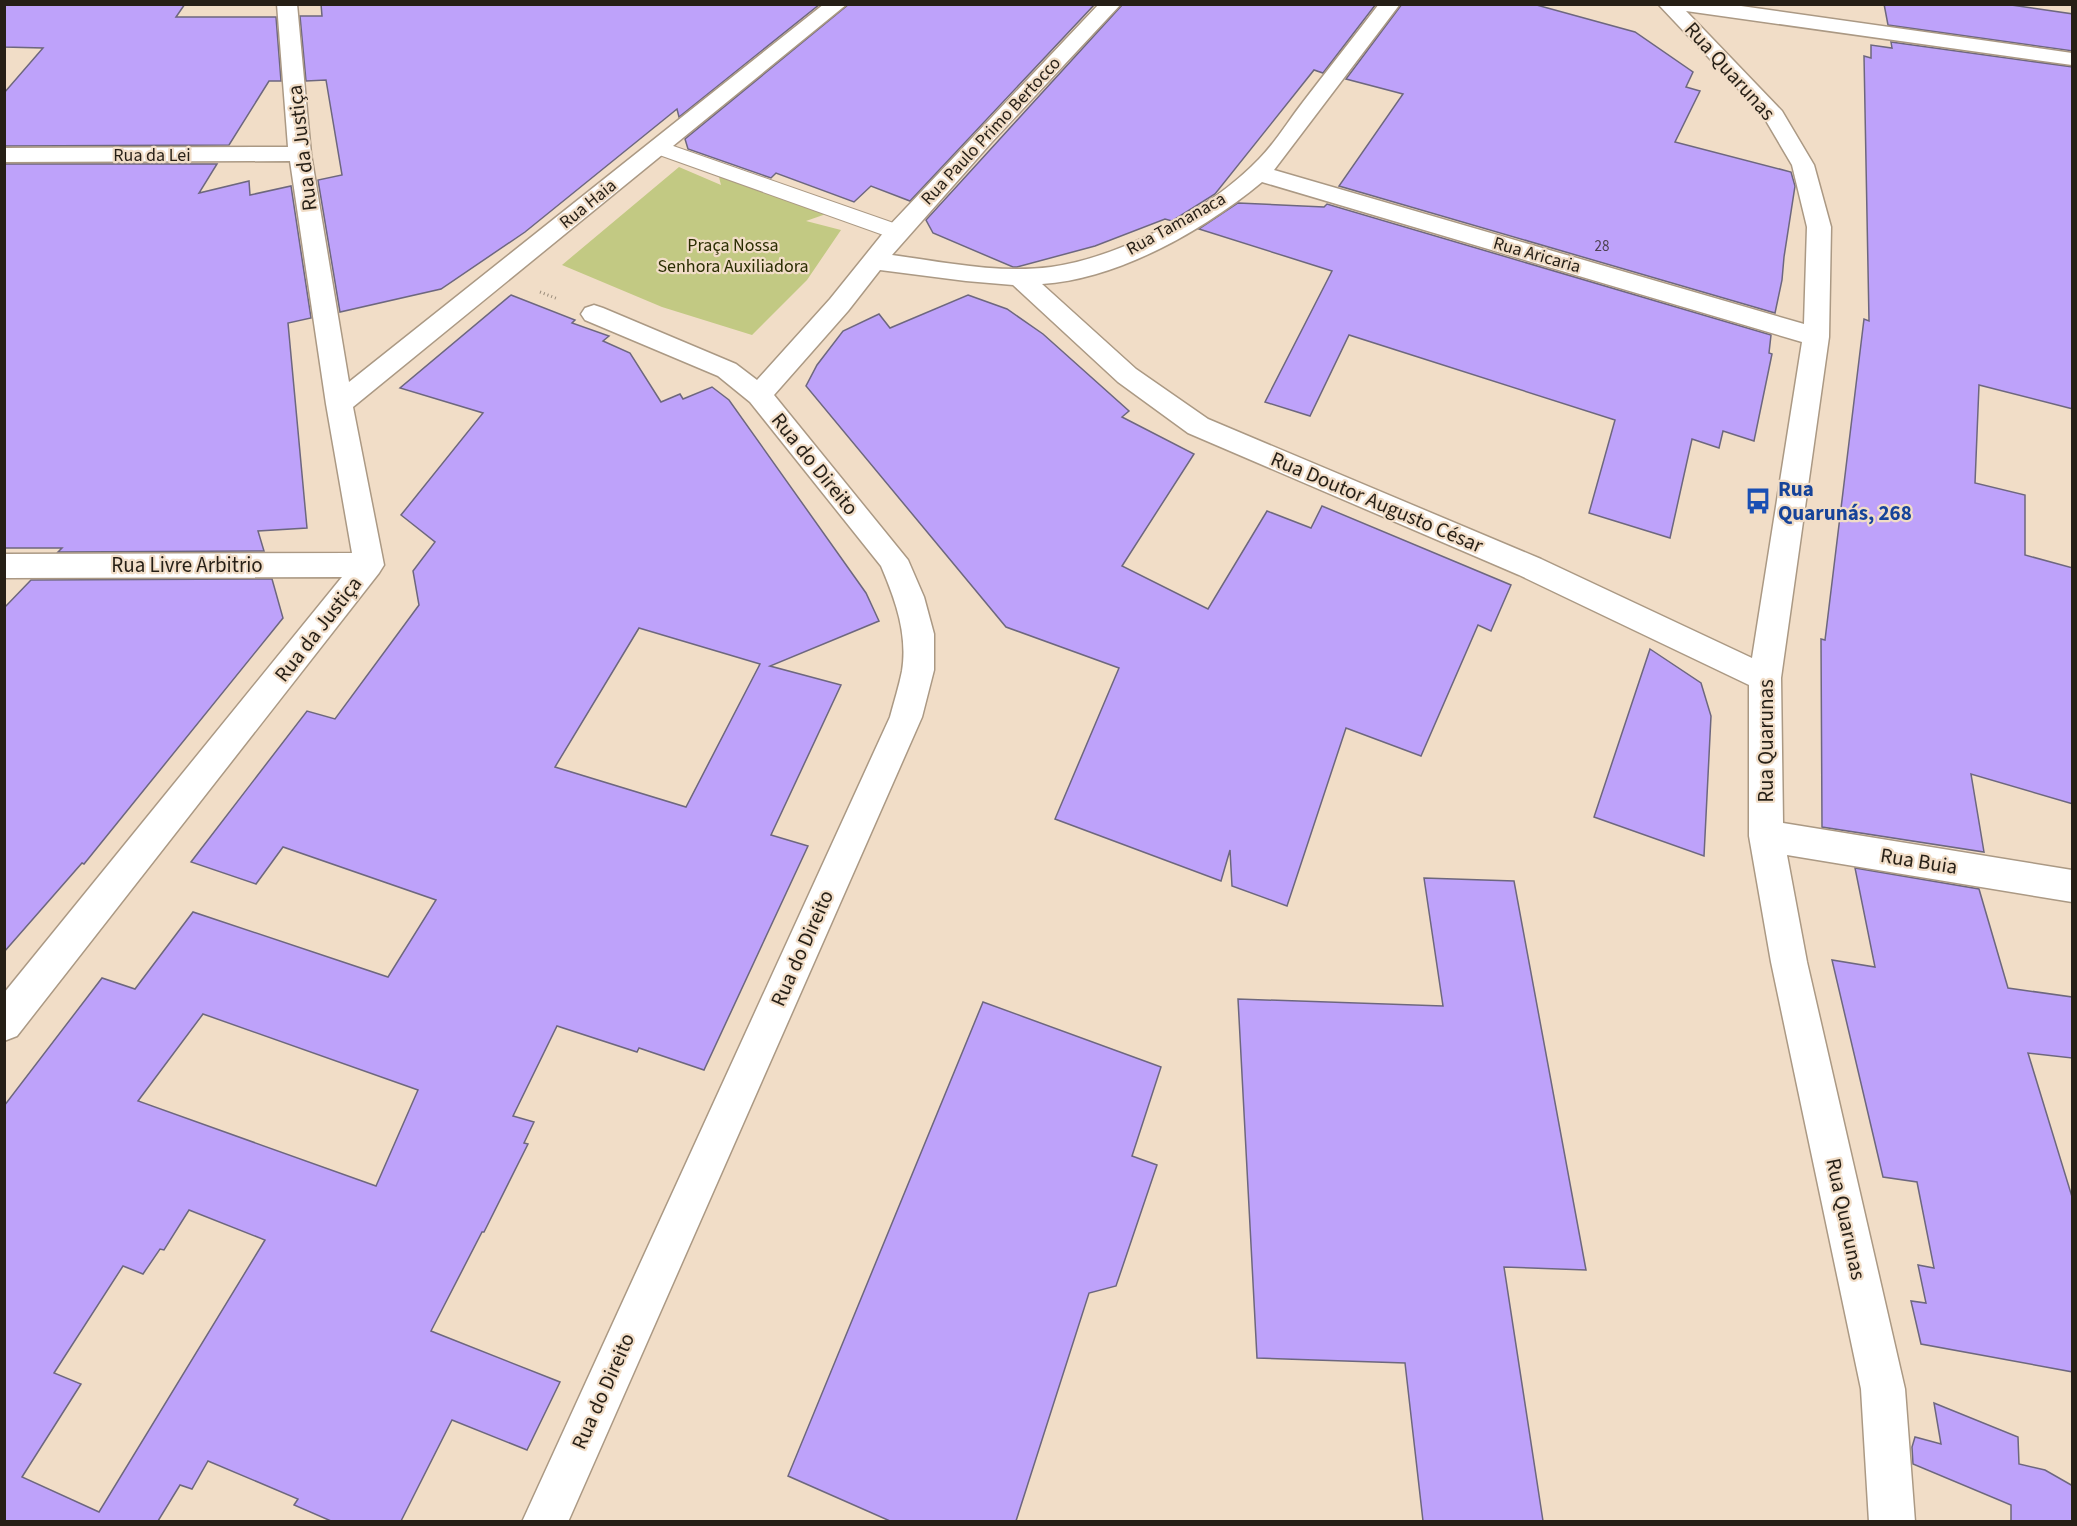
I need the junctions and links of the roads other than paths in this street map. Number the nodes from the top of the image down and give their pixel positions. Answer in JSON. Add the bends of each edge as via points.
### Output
{"nodes":[{"id":1,"x":286,"y":4,"type":"edge"},
{"id":2,"x":837,"y":4,"type":"edge"},
{"id":3,"x":1111,"y":4,"type":"edge"},
{"id":4,"x":1390,"y":4,"type":"edge"},
{"id":5,"x":1668,"y":4,"type":"edge"},
{"id":6,"x":1680,"y":4,"type":"edge"},
{"id":7,"x":2073,"y":59,"type":"edge"},
{"id":8,"x":659,"y":147,"type":"junction"},
{"id":9,"x":300,"y":154,"type":"junction"},
{"id":10,"x":4,"y":155,"type":"edge"},
{"id":11,"x":1258,"y":173,"type":"junction"},
{"id":12,"x":897,"y":232,"type":"junction"},
{"id":13,"x":875,"y":261,"type":"junction"},
{"id":14,"x":1020,"y":278,"type":"junction"},
{"id":15,"x":594,"y":314,"type":"road end"},
{"id":16,"x":1816,"y":337,"type":"junction"},
{"id":17,"x":759,"y":395,"type":"junction"},
{"id":18,"x":339,"y":404,"type":"junction"},
{"id":19,"x":369,"y":565,"type":"junction"},
{"id":20,"x":4,"y":566,"type":"edge"},
{"id":21,"x":1765,"y":678,"type":"junction"},
{"id":22,"x":1766,"y":836,"type":"junction"},
{"id":23,"x":2073,"y":886,"type":"edge"},
{"id":24,"x":4,"y":1023,"type":"edge"},
{"id":25,"x":545,"y":1521,"type":"edge"},
{"id":26,"x":1892,"y":1521,"type":"edge"}],
"edges":[{"from":1,"to":9,"type":"street","name":"Rua da Justiça"},
{"from":2,"to":8,"type":"street","name":"Rua Haia"},
{"from":3,"to":12,"type":"street","name":"Rua Paulo Primo Bertocco"},
{"from":4,"to":11,"type":"street","name":"Rua Tamanaca"},
{"from":5,"to":16,"type":"street","name":"Rua Quarunas","via":[[1771,111],[1803,165],[1819,227]]},
{"from":6,"to":7,"type":"street"},
{"from":8,"to":12,"type":"lane"},
{"from":8,"to":18,"type":"street","name":"Rua Haia"},
{"from":9,"to":10,"type":"street","name":"Rua da Lei"},
{"from":9,"to":18,"type":"street","name":"Rua da Justiça"},
{"from":11,"to":14,"type":"street","name":"Rua Tamanaca","via":[[1216,206],[1154,241],[1107,261],[1063,273]]},
{"from":11,"to":16,"type":"street","name":"Rua Aricaria"},
{"from":12,"to":13,"type":"street","name":"Rua Paulo Primo Bertocco"},
{"from":13,"to":14,"type":"street"},
{"from":13,"to":17,"type":"street"},
{"from":14,"to":21,"type":"street","name":"Rua Doutor Augusto César","via":[[1106,359],[1166,407],[1198,426],[1530,567]]},
{"from":15,"to":17,"type":"street","via":[[727,370]]},
{"from":16,"to":21,"type":"street","name":"Rua Quarunas"},
{"from":17,"to":25,"type":"street","name":"Rua do Direito","via":[[893,560],[919,634],[918,670],[901,728]]},
{"from":18,"to":19,"type":"street","name":"Rua da Justiça"},
{"from":19,"to":20,"type":"street","name":"Rua Livre Arbitrio"},
{"from":19,"to":24,"type":"street","name":"Rua da Justiça"},
{"from":21,"to":22,"type":"street","name":"Rua Quarunas"},
{"from":22,"to":23,"type":"street","name":"Rua Buia"},
{"from":22,"to":26,"type":"street","name":"Rua Quarunas","via":[[1789,962],[1883,1389]]}]}
